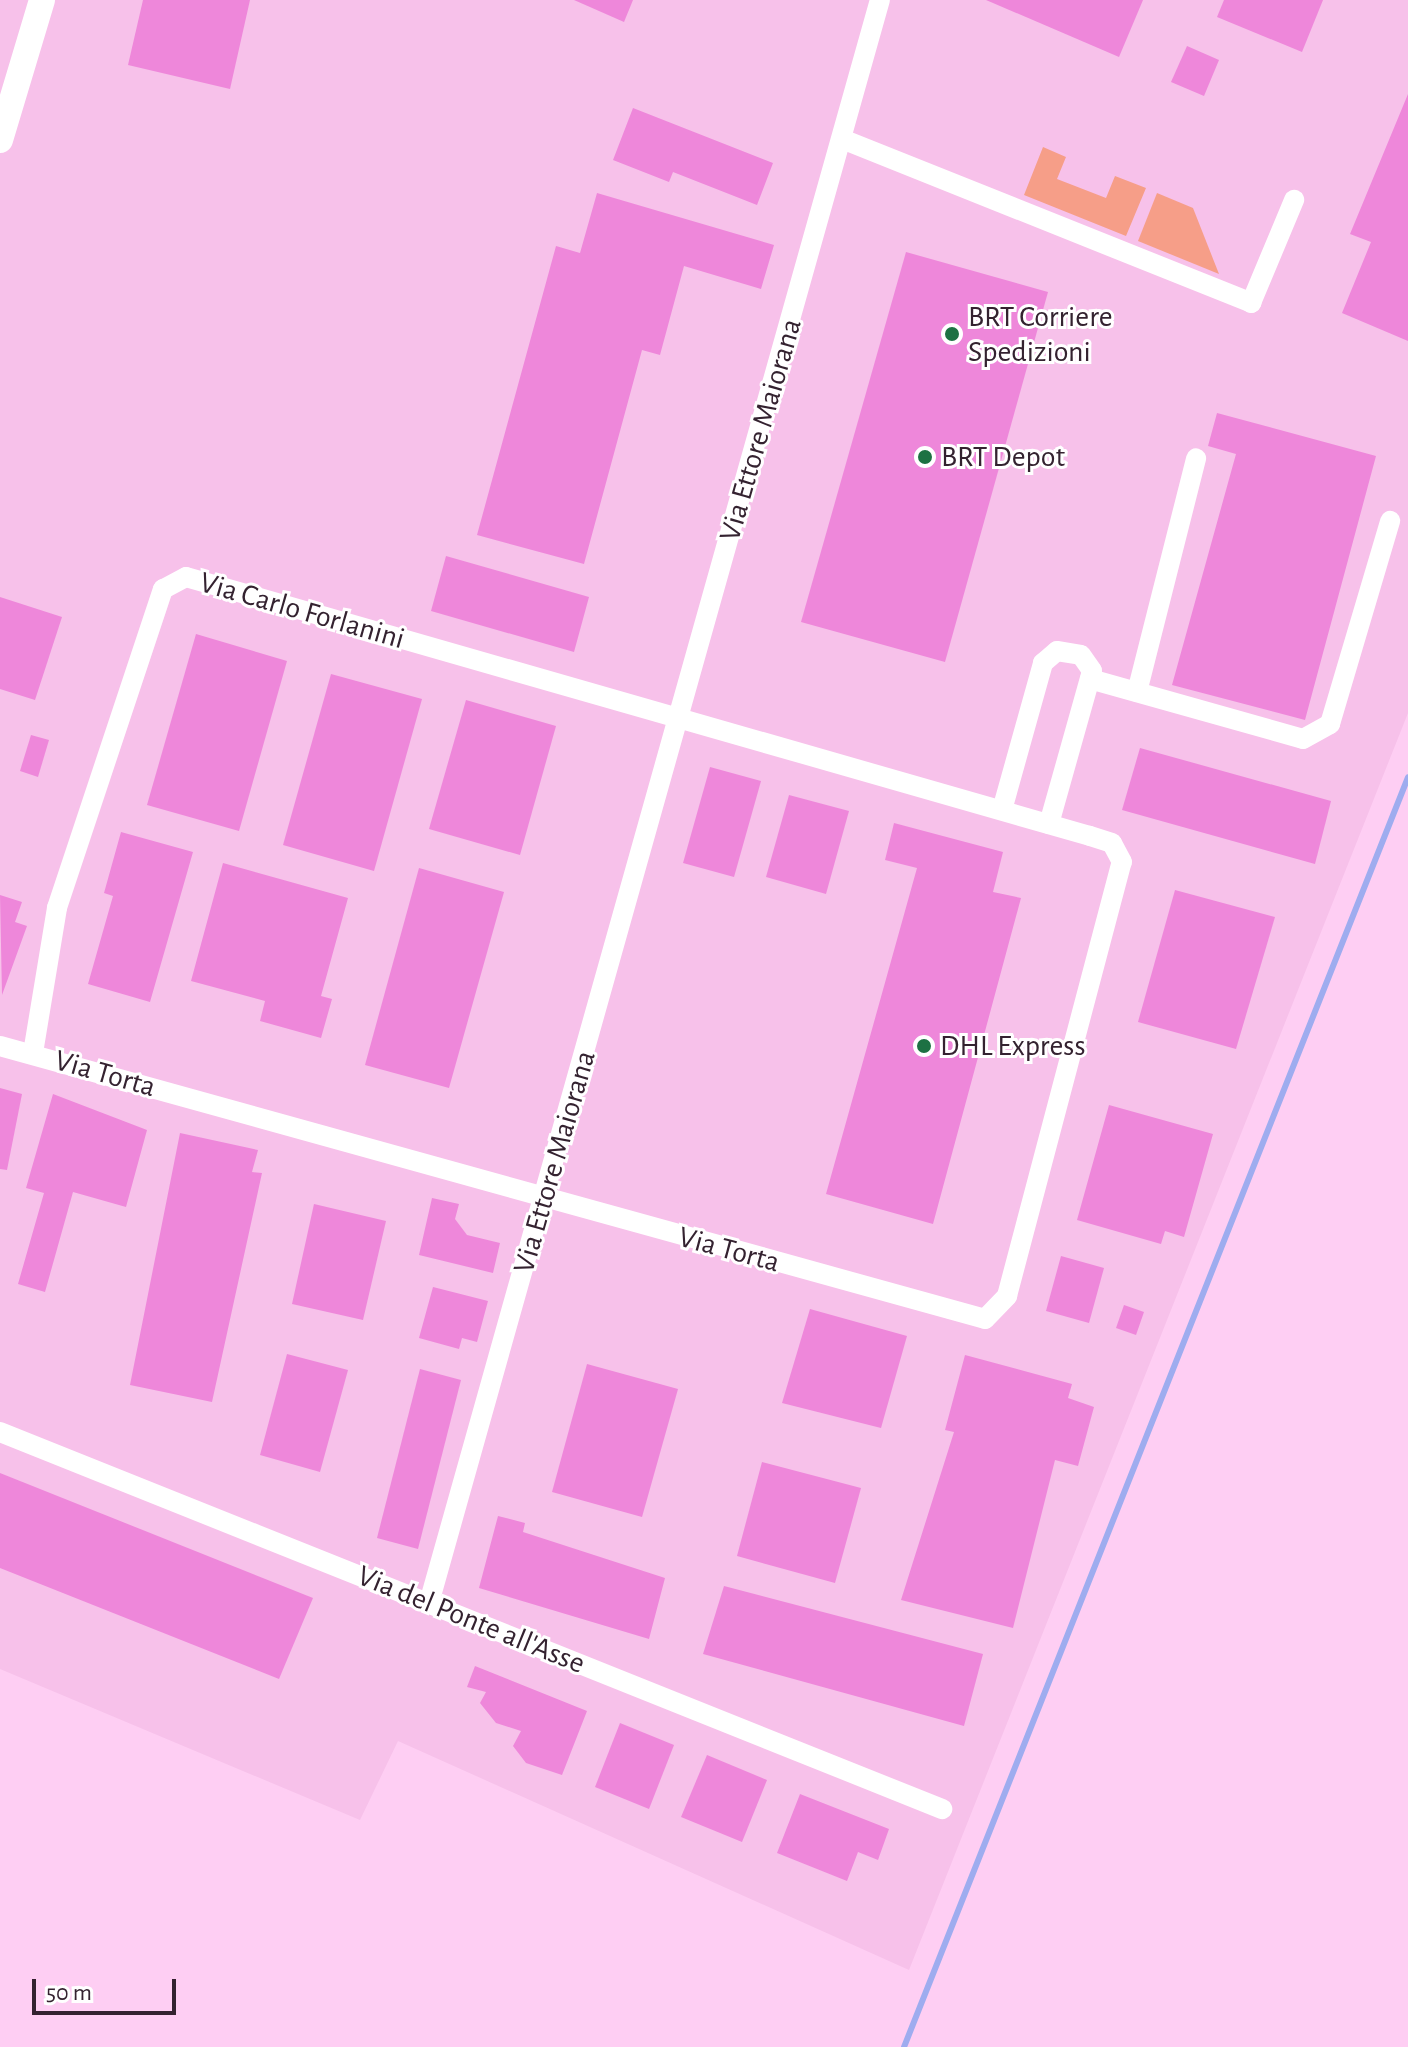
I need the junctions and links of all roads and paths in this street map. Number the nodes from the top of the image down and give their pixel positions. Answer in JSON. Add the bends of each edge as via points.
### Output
{"nodes":[{"id":1,"x":42,"y":0,"type":"edge"},
{"id":2,"x":880,"y":0,"type":"edge"},
{"id":3,"x":842,"y":139,"type":"junction"},
{"id":4,"x":0,"y":140,"type":"edge"},
{"id":5,"x":1294,"y":200,"type":"dead end"},
{"id":6,"x":1196,"y":458,"type":"dead end"},
{"id":7,"x":1390,"y":521,"type":"dead end"},
{"id":8,"x":1090,"y":679,"type":"junction"},
{"id":9,"x":1137,"y":692,"type":"junction"},
{"id":10,"x":678,"y":721,"type":"junction"},
{"id":11,"x":1002,"y":810,"type":"junction"},
{"id":12,"x":1049,"y":824,"type":"junction"},
{"id":13,"x":0,"y":1046,"type":"edge"},
{"id":14,"x":33,"y":1053,"type":"junction"},
{"id":15,"x":545,"y":1200,"type":"junction"},
{"id":16,"x":0,"y":1432,"type":"edge"},
{"id":17,"x":429,"y":1603,"type":"junction"},
{"id":18,"x":942,"y":1809,"type":"dead end"}],
"edges":[{"from":1,"to":4,"type":"main road"},
{"from":2,"to":3,"type":"street","name":"Via Ettore Maiorana"},
{"from":3,"to":5,"type":"street","via":[[1251,303]]},
{"from":3,"to":10,"type":"street","name":"Via Ettore Maiorana"},
{"from":6,"to":9,"type":"street"},
{"from":7,"to":9,"type":"street","via":[[1330,724],[1303,739]]},
{"from":8,"to":9,"type":"street"},
{"from":8,"to":11,"type":"street","via":[[1081,655],[1057,651],[1043,663]]},
{"from":8,"to":12,"type":"street"},
{"from":10,"to":11,"type":"street"},
{"from":10,"to":14,"type":"street","name":"Via Carlo Forlanini","via":[[186,577],[173,580],[163,589],[57,908]]},
{"from":10,"to":15,"type":"street","name":"Via Ettore Maiorana"},
{"from":11,"to":12,"type":"street"},
{"from":12,"to":15,"type":"street","name":"Via Torta","via":[[1112,843],[1120,854],[1122,879],[1016,1265],[992,1317]]},
{"from":13,"to":14,"type":"street","name":"Via Torta"},
{"from":14,"to":15,"type":"street","name":"Via Torta"},
{"from":15,"to":17,"type":"street","name":"Via Ettore Maiorana"},
{"from":16,"to":17,"type":"street","name":"Via del Ponte all'Asse"},
{"from":17,"to":18,"type":"street","name":"Via del Ponte all'Asse"}]}
